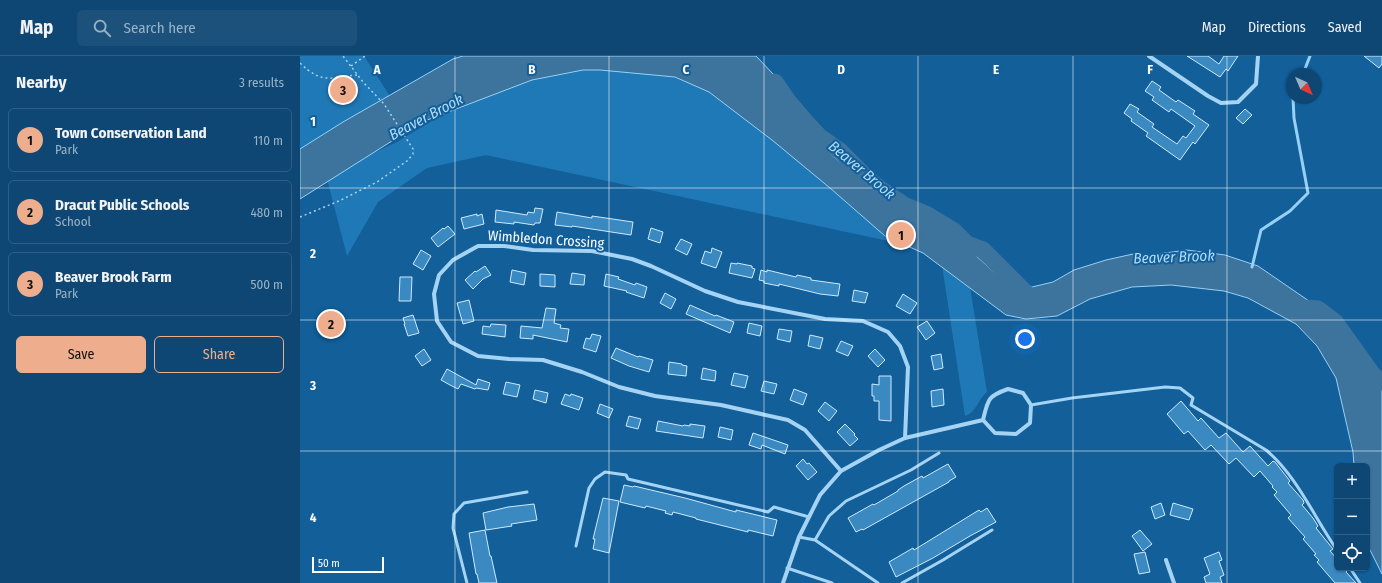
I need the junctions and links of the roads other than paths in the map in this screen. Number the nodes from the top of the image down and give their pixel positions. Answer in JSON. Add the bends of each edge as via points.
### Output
{"nodes":[{"id":1,"x":1149,"y":56,"type":"edge"},
{"id":2,"x":1258,"y":56,"type":"edge"},
{"id":3,"x":1031,"y":405,"type":"junction"},
{"id":4,"x":983,"y":420,"type":"junction"},
{"id":5,"x":906,"y":438,"type":"junction"},
{"id":6,"x":939,"y":453,"type":"dead end"},
{"id":7,"x":841,"y":470,"type":"junction"},
{"id":8,"x":527,"y":492,"type":"dead end"},
{"id":9,"x":809,"y":518,"type":"junction"},
{"id":10,"x":992,"y":530,"type":"dead end"},
{"id":11,"x":799,"y":537,"type":"junction"},
{"id":12,"x":815,"y":540,"type":"junction"},
{"id":13,"x":576,"y":546,"type":"dead end"},
{"id":14,"x":1334,"y":546,"type":"edge"},
{"id":15,"x":1166,"y":560,"type":"dead end"},
{"id":16,"x":787,"y":568,"type":"junction"},
{"id":17,"x":1352,"y":571,"type":"edge"},
{"id":18,"x":467,"y":583,"type":"edge"},
{"id":19,"x":783,"y":583,"type":"edge"},
{"id":20,"x":832,"y":583,"type":"edge"},
{"id":21,"x":878,"y":583,"type":"edge"},
{"id":22,"x":902,"y":583,"type":"edge"},
{"id":23,"x":1174,"y":583,"type":"edge"},
{"id":24,"x":1360,"y":583,"type":"edge"}],
"edges":[{"from":1,"to":2,"type":"street","via":[[1222,103],[1238,102],[1256,84]]},
{"from":3,"to":4,"type":"street","via":[[1030,423],[1016,434],[996,433]]},
{"from":3,"to":4,"type":"street","via":[[1023,393],[1008,389],[993,394],[986,404]]},
{"from":3,"to":14,"type":"lane","via":[[1151,388],[1180,388],[1193,398],[1191,405],[1277,459],[1287,470]]},
{"from":4,"to":5,"type":"street"},
{"from":5,"to":7,"type":"street"},
{"from":5,"to":7,"type":"street","name":"Wimbledon Crossing","via":[[908,367],[900,346],[888,332],[863,321],[825,319],[738,302],[705,291],[638,262],[592,251],[478,246],[453,260],[439,275],[434,294],[437,321],[451,342],[478,356],[543,360],[626,389],[655,396],[721,405],[788,420],[805,430]]},
{"from":6,"to":12,"type":"lane","via":[[911,470],[846,501],[829,516]]},
{"from":7,"to":9,"type":"street","via":[[820,495]]},
{"from":8,"to":18,"type":"lane","via":[[464,503],[454,514],[453,528]]},
{"from":9,"to":11,"type":"street"},
{"from":9,"to":13,"type":"lane","via":[[774,507],[768,512],[628,479],[626,475],[605,472],[595,479],[589,488]]},
{"from":10,"to":22,"type":"lane"},
{"from":11,"to":12,"type":"lane"},
{"from":11,"to":16,"type":"street"},
{"from":12,"to":21,"type":"lane"},
{"from":15,"to":23,"type":"street"},
{"from":16,"to":19,"type":"street"},
{"from":16,"to":20,"type":"lane"},
{"from":17,"to":24,"type":"lane"}]}
